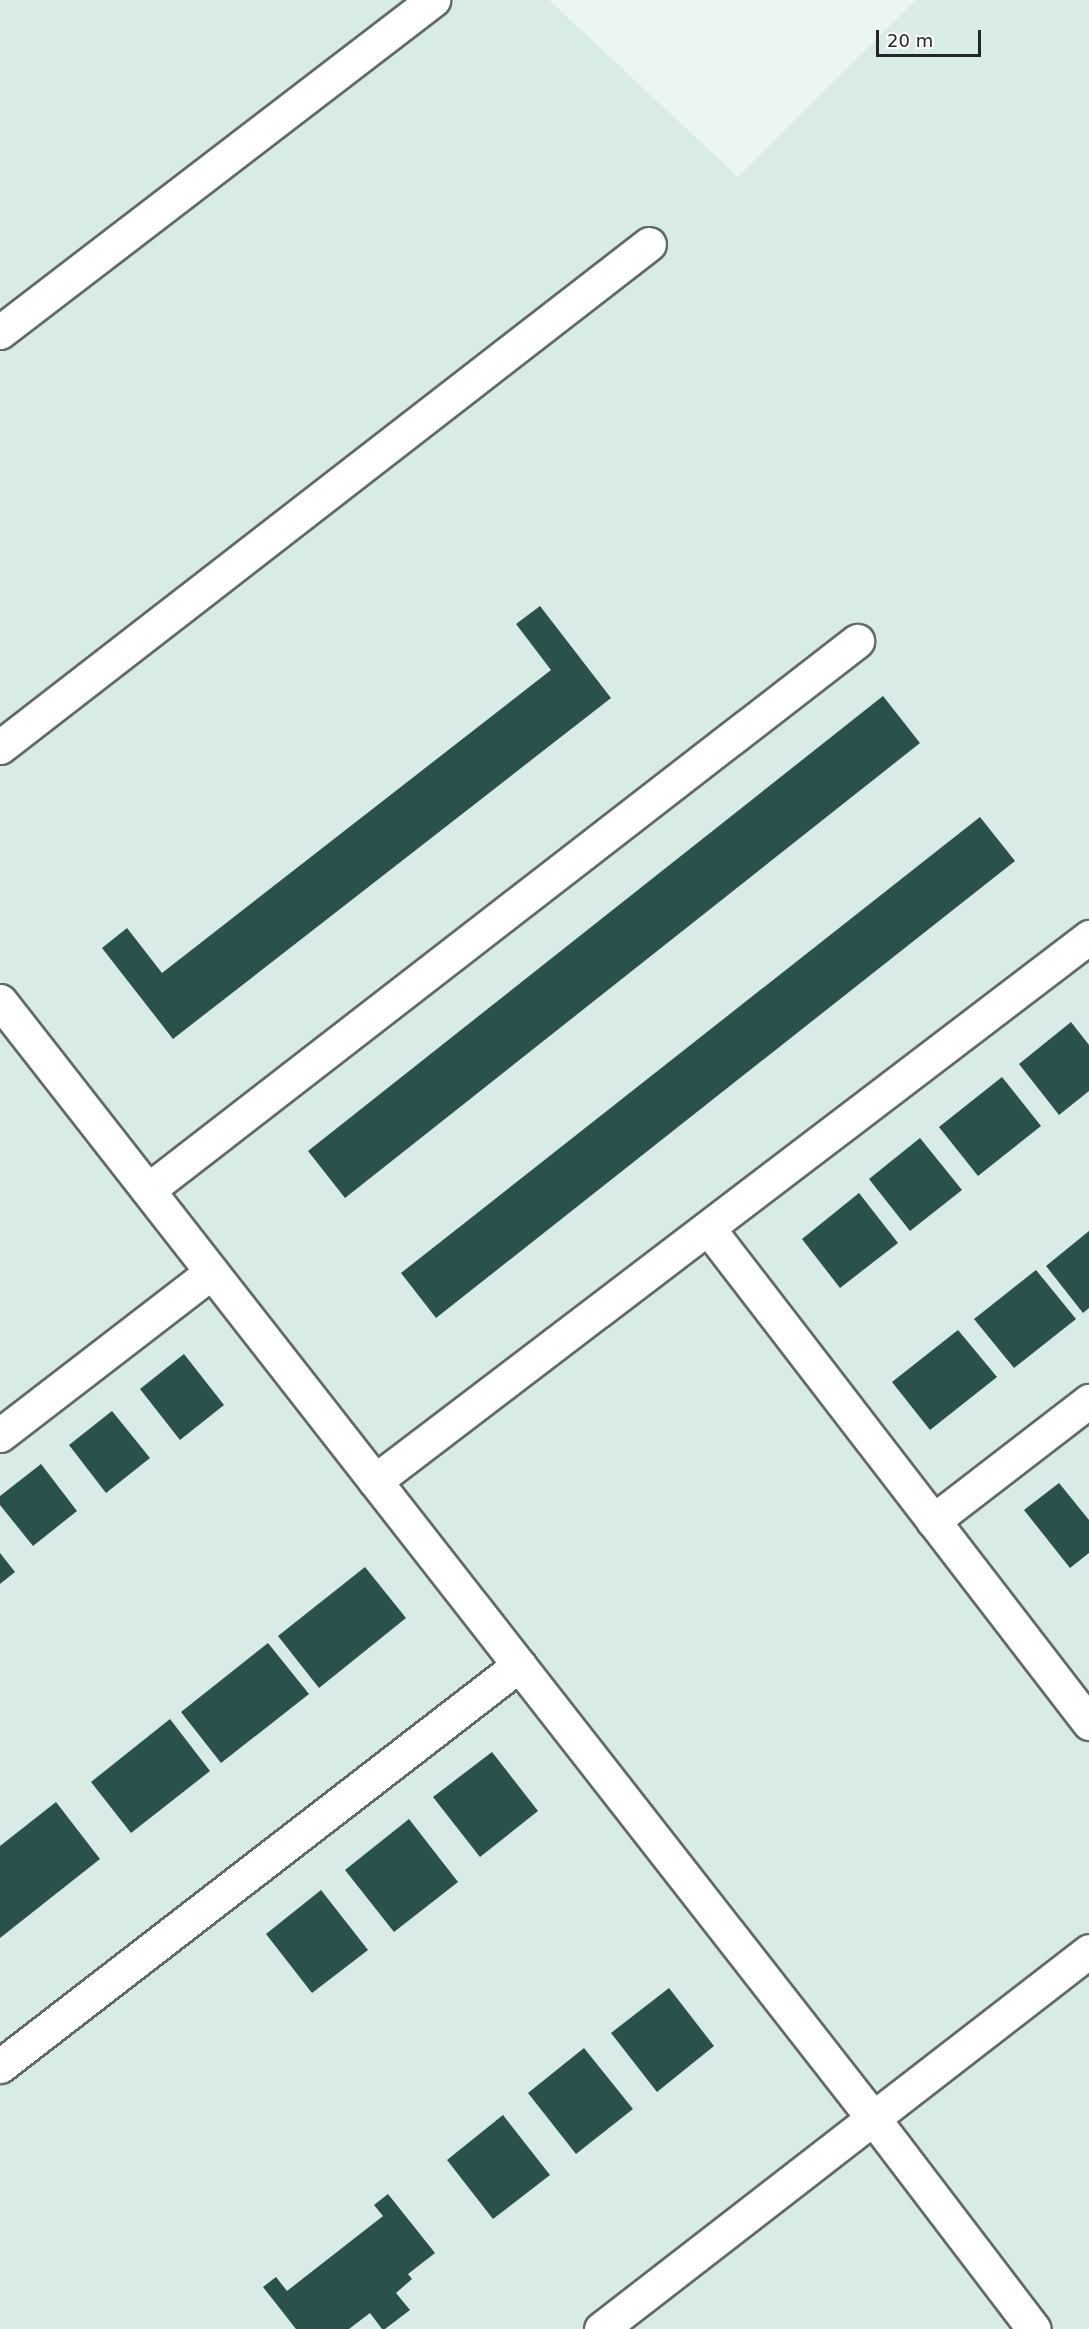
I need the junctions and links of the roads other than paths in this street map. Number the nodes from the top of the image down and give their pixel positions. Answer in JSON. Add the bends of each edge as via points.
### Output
{"nodes":[{"id":1,"x":433,"y":0,"type":"edge"},
{"id":2,"x":649,"y":243,"type":"dead end"},
{"id":3,"x":0,"y":332,"type":"edge"},
{"id":4,"x":857,"y":640,"type":"dead end"},
{"id":5,"x":0,"y":747,"type":"edge"},
{"id":6,"x":1089,"y":937,"type":"edge"},
{"id":7,"x":0,"y":1001,"type":"edge"},
{"id":8,"x":148,"y":1190,"type":"junction"},
{"id":9,"x":708,"y":1228,"type":"junction"},
{"id":10,"x":212,"y":1272,"type":"junction"},
{"id":11,"x":1089,"y":1401,"type":"edge"},
{"id":12,"x":0,"y":1435,"type":"edge"},
{"id":13,"x":375,"y":1481,"type":"junction"},
{"id":14,"x":933,"y":1521,"type":"junction"},
{"id":15,"x":519,"y":1665,"type":"junction"},
{"id":16,"x":1089,"y":1723,"type":"edge"},
{"id":17,"x":1089,"y":1951,"type":"edge"},
{"id":18,"x":0,"y":2066,"type":"edge"},
{"id":19,"x":873,"y":2118,"type":"junction"},
{"id":20,"x":601,"y":2329,"type":"edge"},
{"id":21,"x":1034,"y":2329,"type":"edge"}],
"edges":[{"from":1,"to":3,"type":"street"},
{"from":2,"to":5,"type":"street"},
{"from":4,"to":8,"type":"street"},
{"from":6,"to":9,"type":"street"},
{"from":7,"to":8,"type":"street"},
{"from":8,"to":10,"type":"street"},
{"from":9,"to":13,"type":"street"},
{"from":9,"to":14,"type":"street"},
{"from":10,"to":12,"type":"street"},
{"from":10,"to":13,"type":"street"},
{"from":11,"to":14,"type":"street"},
{"from":13,"to":15,"type":"street"},
{"from":14,"to":16,"type":"street"},
{"from":15,"to":18,"type":"street"},
{"from":15,"to":19,"type":"street"},
{"from":17,"to":19,"type":"street"},
{"from":19,"to":20,"type":"street"},
{"from":19,"to":21,"type":"street"}]}
